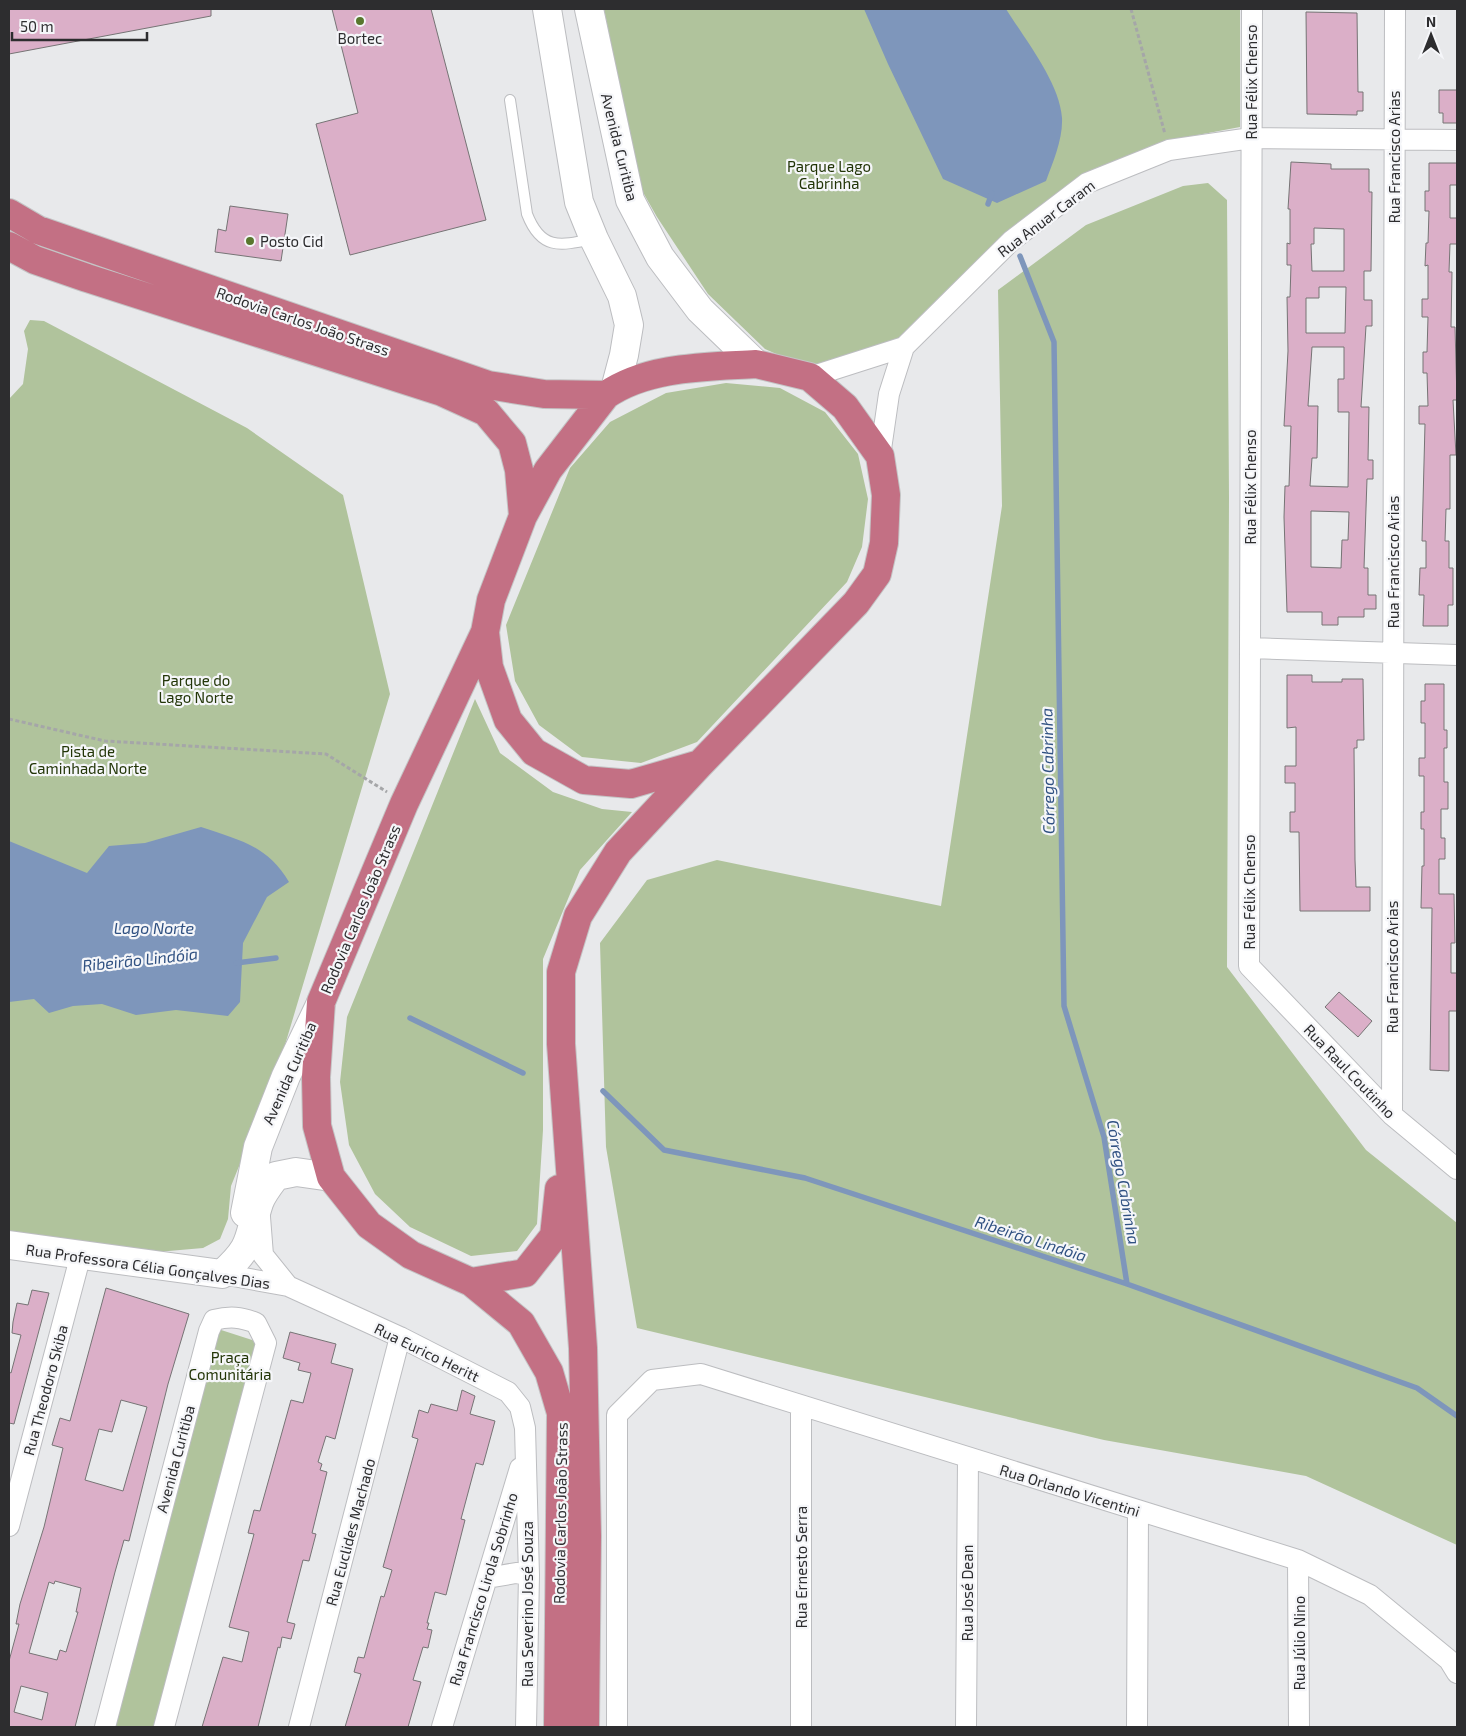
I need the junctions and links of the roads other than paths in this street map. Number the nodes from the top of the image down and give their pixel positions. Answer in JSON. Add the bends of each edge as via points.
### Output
{"nodes":[{"id":1,"x":547,"y":9,"type":"edge"},
{"id":2,"x":589,"y":9,"type":"edge"},
{"id":3,"x":1252,"y":9,"type":"edge"},
{"id":4,"x":1395,"y":9,"type":"edge"},
{"id":5,"x":510,"y":100,"type":"dead end"},
{"id":6,"x":1250,"y":138,"type":"junction"},
{"id":7,"x":1394,"y":140,"type":"junction"},
{"id":8,"x":1457,"y":140,"type":"edge"},
{"id":9,"x":9,"y":213,"type":"edge"},
{"id":10,"x":594,"y":239,"type":"junction"},
{"id":11,"x":9,"y":246,"type":"edge"},
{"id":12,"x":904,"y":347,"type":"junction"},
{"id":13,"x":756,"y":364,"type":"junction"},
{"id":14,"x":810,"y":377,"type":"junction"},
{"id":15,"x":611,"y":392,"type":"junction"},
{"id":16,"x":880,"y":456,"type":"junction"},
{"id":17,"x":523,"y":516,"type":"junction"},
{"id":18,"x":485,"y":632,"type":"junction"},
{"id":19,"x":1250,"y":648,"type":"junction"},
{"id":20,"x":1393,"y":654,"type":"junction"},
{"id":21,"x":1457,"y":655,"type":"edge"},
{"id":22,"x":700,"y":764,"type":"junction"},
{"id":23,"x":1249,"y":966,"type":"joint"},
{"id":24,"x":322,"y":1002,"type":"junction"},
{"id":25,"x":1392,"y":1115,"type":"junction"},
{"id":26,"x":566,"y":1121,"type":"junction"},
{"id":27,"x":1457,"y":1169,"type":"edge"},
{"id":28,"x":331,"y":1177,"type":"junction"},
{"id":29,"x":259,"y":1201,"type":"junction"},
{"id":30,"x":9,"y":1246,"type":"edge"},
{"id":31,"x":81,"y":1254,"type":"junction"},
{"id":32,"x":194,"y":1271,"type":"junction"},
{"id":33,"x":222,"y":1274,"type":"junction"},
{"id":34,"x":471,"y":1282,"type":"junction"},
{"id":35,"x":288,"y":1286,"type":"junction"},
{"id":36,"x":400,"y":1337,"type":"junction"},
{"id":37,"x":801,"y":1406,"type":"junction"},
{"id":38,"x":525,"y":1452,"type":"junction"},
{"id":39,"x":968,"y":1458,"type":"junction"},
{"id":40,"x":1138,"y":1511,"type":"junction"},
{"id":41,"x":9,"y":1526,"type":"edge"},
{"id":42,"x":1298,"y":1560,"type":"junction"},
{"id":43,"x":529,"y":1576,"type":"junction"},
{"id":44,"x":487,"y":1578,"type":"junction"},
{"id":45,"x":587,"y":1642,"type":"junction"},
{"id":46,"x":1457,"y":1673,"type":"edge"},
{"id":47,"x":105,"y":1727,"type":"edge"},
{"id":48,"x":164,"y":1727,"type":"edge"},
{"id":49,"x":299,"y":1727,"type":"edge"},
{"id":50,"x":442,"y":1727,"type":"edge"},
{"id":51,"x":526,"y":1727,"type":"edge"},
{"id":52,"x":558,"y":1727,"type":"edge"},
{"id":53,"x":585,"y":1727,"type":"edge"},
{"id":54,"x":596,"y":1727,"type":"edge"},
{"id":55,"x":617,"y":1727,"type":"edge"},
{"id":56,"x":801,"y":1727,"type":"edge"},
{"id":57,"x":966,"y":1727,"type":"edge"},
{"id":58,"x":1137,"y":1727,"type":"edge"},
{"id":59,"x":1299,"y":1727,"type":"edge"}],
"edges":[{"from":1,"to":10,"type":"street","via":[[579,202]]},
{"from":2,"to":13,"type":"street","name":"Avenida Curitiba","via":[[630,200],[660,258],[700,310]]},
{"from":3,"to":6,"type":"street","name":"Rua Félix Chenso"},
{"from":4,"to":7,"type":"street","name":"Rua Francisco Arias"},
{"from":5,"to":10,"type":"lane","via":[[527,214],[534,231],[543,240],[556,244]]},
{"from":6,"to":7,"type":"street","name":"Rua Anuar Caram"},
{"from":6,"to":12,"type":"street","name":"Rua Anuar Caram","via":[[1169,150],[1087,183],[1011,241]]},
{"from":6,"to":19,"type":"street","name":"Rua Félix Chenso"},
{"from":7,"to":8,"type":"street","name":"Rua Anuar Caram"},
{"from":7,"to":20,"type":"street","name":"Rua Francisco Arias"},
{"from":9,"to":15,"type":"highway","name":"Rodovia Carlos João Strass","via":[[38,230],[488,385],[544,394]]},
{"from":10,"to":15,"type":"street","via":[[622,296],[629,324],[624,355]]},
{"from":11,"to":17,"type":"highway","name":"Rodovia Carlos João Strass","via":[[34,260],[442,392],[486,412],[512,443],[519,470]]},
{"from":12,"to":14,"type":"street"},
{"from":12,"to":16,"type":"street","via":[[889,394]]},
{"from":13,"to":14,"type":"highway"},
{"from":13,"to":15,"type":"highway","via":[[686,369],[641,379]]},
{"from":14,"to":16,"type":"highway","via":[[845,407]]},
{"from":15,"to":17,"type":"highway","via":[[548,470]]},
{"from":16,"to":22,"type":"highway","name":"Rodovia Carlos João Strass","via":[[886,495],[884,543],[877,574],[856,603]]},
{"from":17,"to":18,"type":"highway","via":[[491,600]]},
{"from":18,"to":22,"type":"highway","via":[[489,667],[508,720],[534,752],[559,768],[584,780],[631,784]]},
{"from":18,"to":24,"type":"highway","name":"Rodovia Carlos João Strass","via":[[404,804]]},
{"from":19,"to":20,"type":"street"},
{"from":19,"to":23,"type":"street","name":"Rua Félix Chenso"},
{"from":20,"to":21,"type":"street"},
{"from":20,"to":25,"type":"street","name":"Rua Francisco Arias"},
{"from":22,"to":26,"type":"highway","name":"Rodovia Carlos João Strass","via":[[618,852],[578,916],[561,972]]},
{"from":23,"to":25,"type":"street","name":"Rua Raul Coutinho"},
{"from":24,"to":28,"type":"highway","name":"Rodovia Carlos João Strass","via":[[316,1076],[317,1126]]},
{"from":24,"to":32,"type":"street","name":"Avenida Curitiba","via":[[286,1076],[258,1146],[241,1231],[225,1251]]},
{"from":25,"to":27,"type":"street","name":"Rua Raul Coutinho"},
{"from":26,"to":34,"type":"highway","via":[[554,1236],[526,1273]]},
{"from":26,"to":45,"type":"highway","name":"Rodovia Carlos João Strass","via":[[583,1348]]},
{"from":28,"to":29,"type":"street","via":[[296,1172],[276,1176]]},
{"from":28,"to":34,"type":"highway","name":"Rodovia Carlos João Strass","via":[[369,1225],[411,1255]]},
{"from":29,"to":33,"type":"street","via":[[250,1240],[242,1256]]},
{"from":29,"to":35,"type":"street","via":[[263,1255]]},
{"from":30,"to":31,"type":"street","name":"Rua Professora Célia Gonçalves Dias"},
{"from":31,"to":32,"type":"street","name":"Rua Professora Célia Gonçalves Dias"},
{"from":31,"to":41,"type":"street","name":"Rua Theodoro Skiba"},
{"from":32,"to":33,"type":"street","name":"Rua Professora Célia Gonçalves Dias"},
{"from":33,"to":35,"type":"street","name":"Rua Professora Célia Gonçalves Dias"},
{"from":34,"to":52,"type":"highway","name":"Rodovia Carlos João Strass","via":[[520,1323],[550,1372],[561,1413]]},
{"from":35,"to":36,"type":"street","name":"Rua Eurico Heritt"},
{"from":36,"to":38,"type":"street","name":"Rua Eurico Heritt","via":[[508,1392],[520,1407],[525,1428]]},
{"from":36,"to":49,"type":"street","name":"Rua Euclides Machado"},
{"from":37,"to":39,"type":"street","name":"Rua Orlando Vicentini"},
{"from":37,"to":55,"type":"street","name":"Rua Orlando Vicentini","via":[[701,1374],[652,1380],[617,1415]]},
{"from":37,"to":56,"type":"street","name":"Rua Ernesto Serra"},
{"from":38,"to":43,"type":"street","name":"Rua Severino José Souza"},
{"from":38,"to":44,"type":"street","name":"Rua Francisco Lirola Sobrinho"},
{"from":39,"to":40,"type":"street","name":"Rua Orlando Vicentini"},
{"from":39,"to":57,"type":"street","name":"Rua José Dean"},
{"from":40,"to":42,"type":"street","name":"Rua Orlando Vicentini"},
{"from":40,"to":58,"type":"street"},
{"from":42,"to":46,"type":"street","name":"Rua Orlando Vicentini","via":[[1370,1595],[1449,1660]]},
{"from":42,"to":59,"type":"street","name":"Rua Júlio Nino"},
{"from":43,"to":44,"type":"street","via":[[516,1573]]},
{"from":43,"to":51,"type":"street","name":"Rua Severino José Souza"},
{"from":44,"to":50,"type":"street","name":"Rua Francisco Lirola Sobrinho"},
{"from":45,"to":53,"type":"highway","name":"Rodovia Carlos João Strass"},
{"from":45,"to":54,"type":"highway"},
{"from":47,"to":48,"type":"street","name":"Avenida Curitiba","via":[[208,1331],[214,1320],[227,1316],[242,1318],[256,1323],[266,1343]]}]}
